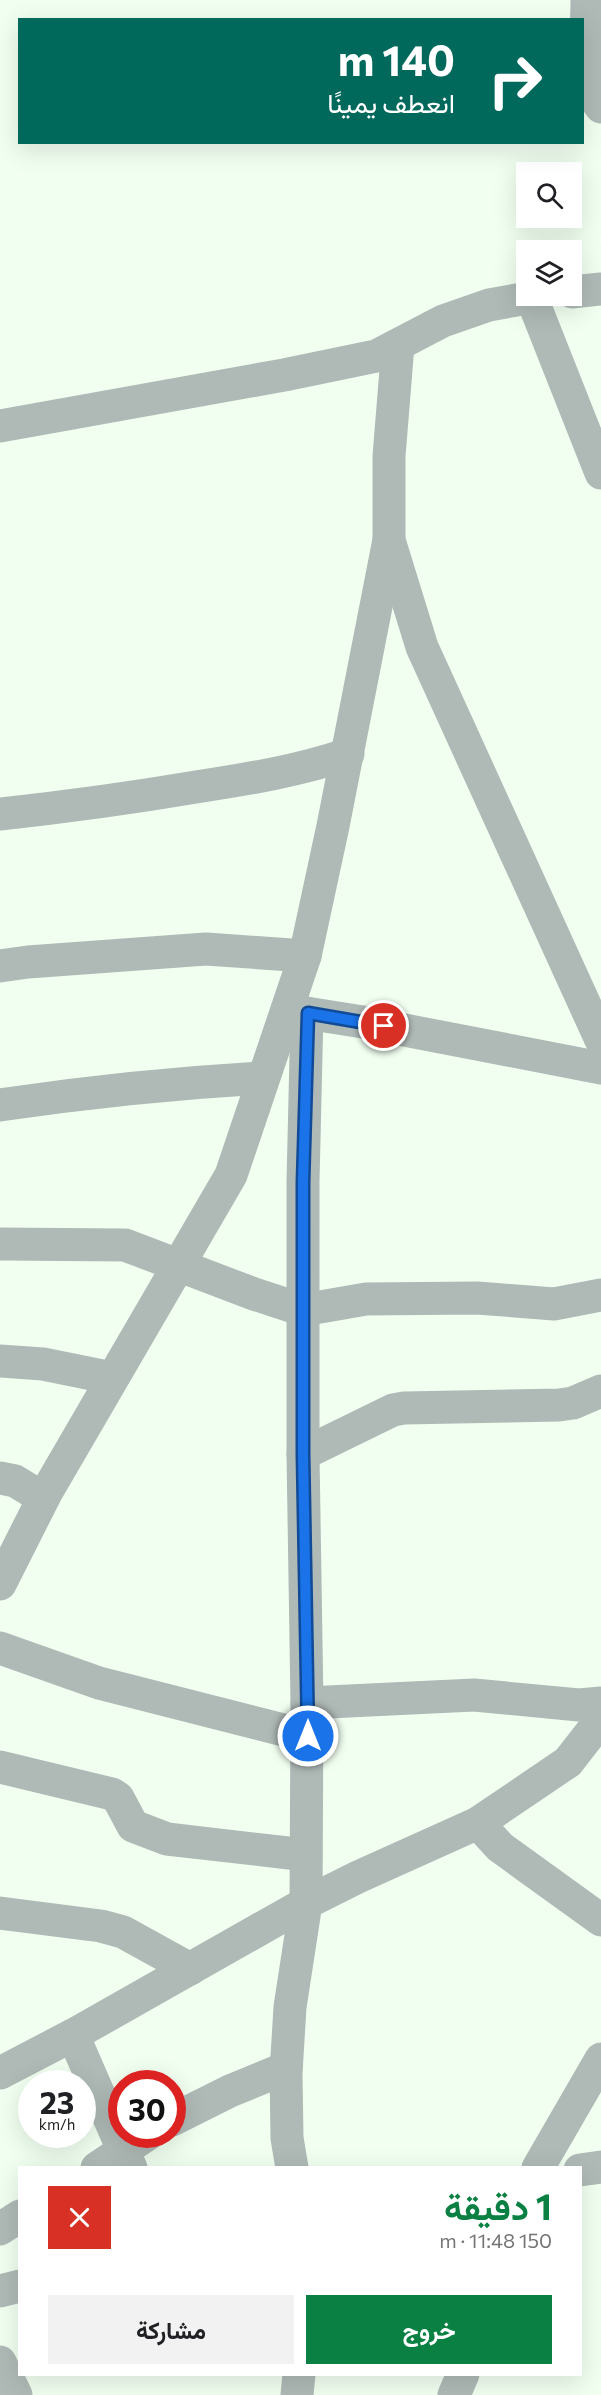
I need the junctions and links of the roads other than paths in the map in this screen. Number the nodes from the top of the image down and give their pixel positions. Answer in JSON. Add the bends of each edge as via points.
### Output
{"nodes":[{"id":1,"x":587,"y":0,"type":"edge"},
{"id":2,"x":601,"y":1,"type":"edge"},
{"id":3,"x":601,"y":107,"type":"edge"},
{"id":4,"x":601,"y":289,"type":"edge"},
{"id":5,"x":582,"y":291,"type":"edge"},
{"id":6,"x":516,"y":300,"type":"edge"},
{"id":7,"x":539,"y":306,"type":"edge"},
{"id":8,"x":398,"y":345,"type":"junction"},
{"id":9,"x":0,"y":426,"type":"edge"},
{"id":10,"x":601,"y":473,"type":"edge"},
{"id":11,"x":389,"y":540,"type":"junction"},
{"id":12,"x":348,"y":754,"type":"junction"},
{"id":13,"x":0,"y":814,"type":"edge"},
{"id":14,"x":304,"y":956,"type":"junction"},
{"id":15,"x":0,"y":966,"type":"edge"},
{"id":16,"x":296,"y":1012,"type":"junction"},
{"id":17,"x":601,"y":1040,"type":"edge"},
{"id":18,"x":601,"y":1068,"type":"edge"},
{"id":19,"x":262,"y":1078,"type":"junction"},
{"id":20,"x":0,"y":1105,"type":"edge"},
{"id":21,"x":0,"y":1244,"type":"edge"},
{"id":22,"x":178,"y":1265,"type":"junction"},
{"id":23,"x":601,"y":1296,"type":"edge"},
{"id":24,"x":303,"y":1310,"type":"junction"},
{"id":25,"x":0,"y":1360,"type":"edge"},
{"id":26,"x":112,"y":1378,"type":"junction"},
{"id":27,"x":601,"y":1391,"type":"edge"},
{"id":28,"x":303,"y":1454,"type":"junction"},
{"id":29,"x":0,"y":1478,"type":"edge"},
{"id":30,"x":43,"y":1497,"type":"junction"},
{"id":31,"x":0,"y":1584,"type":"edge"},
{"id":32,"x":0,"y":1648,"type":"edge"},
{"id":33,"x":308,"y":1703,"type":"junction"},
{"id":34,"x":601,"y":1703,"type":"edge"},
{"id":35,"x":601,"y":1709,"type":"edge"},
{"id":36,"x":308,"y":1736,"type":"junction"},
{"id":37,"x":0,"y":1767,"type":"edge"},
{"id":38,"x":478,"y":1823,"type":"junction"},
{"id":39,"x":306,"y":1855,"type":"junction"},
{"id":40,"x":306,"y":1903,"type":"junction"},
{"id":41,"x":0,"y":1913,"type":"edge"},
{"id":42,"x":601,"y":1920,"type":"edge"},
{"id":43,"x":190,"y":1969,"type":"junction"},
{"id":44,"x":73,"y":2035,"type":"junction"},
{"id":45,"x":601,"y":2059,"type":"edge"},
{"id":46,"x":286,"y":2068,"type":"junction"},
{"id":47,"x":0,"y":2073,"type":"edge"},
{"id":48,"x":186,"y":2113,"type":"edge"},
{"id":49,"x":125,"y":2155,"type":"edge"},
{"id":50,"x":292,"y":2166,"type":"edge"},
{"id":51,"x":539,"y":2166,"type":"edge"},
{"id":52,"x":601,"y":2167,"type":"edge"},
{"id":53,"x":582,"y":2170,"type":"edge"},
{"id":54,"x":18,"y":2217,"type":"edge"},
{"id":55,"x":0,"y":2229,"type":"edge"},
{"id":56,"x":18,"y":2286,"type":"edge"},
{"id":57,"x":0,"y":2291,"type":"edge"},
{"id":58,"x":0,"y":2362,"type":"edge"},
{"id":59,"x":299,"y":2376,"type":"edge"},
{"id":60,"x":462,"y":2376,"type":"edge"},
{"id":61,"x":16,"y":2395,"type":"edge"},
{"id":62,"x":297,"y":2395,"type":"edge"},
{"id":63,"x":454,"y":2395,"type":"edge"}],
"edges":[{"from":1,"to":2,"type":"street"},
{"from":1,"to":3,"type":"street","via":[[588,78]]},
{"from":4,"to":5,"type":"street"},
{"from":6,"to":8,"type":"street","via":[[443,321]]},
{"from":7,"to":10,"type":"street"},
{"from":8,"to":9,"type":"street","via":[[375,356],[284,375]]},
{"from":8,"to":11,"type":"street","via":[[389,456]]},
{"from":11,"to":12,"type":"street"},
{"from":11,"to":17,"type":"street","via":[[422,647]]},
{"from":12,"to":13,"type":"street","via":[[272,775],[106,802]]},
{"from":12,"to":14,"type":"street"},
{"from":14,"to":15,"type":"street","via":[[206,949]]},
{"from":14,"to":16,"type":"street"},
{"from":16,"to":18,"type":"street"},
{"from":16,"to":19,"type":"street"},
{"from":16,"to":24,"type":"street","via":[[303,1182]]},
{"from":19,"to":20,"type":"street","via":[[93,1092]]},
{"from":19,"to":22,"type":"street","via":[[231,1174]]},
{"from":21,"to":22,"type":"street","via":[[124,1245]]},
{"from":22,"to":24,"type":"street"},
{"from":22,"to":26,"type":"street"},
{"from":23,"to":24,"type":"street","via":[[554,1304],[477,1298],[366,1299]]},
{"from":24,"to":28,"type":"street"},
{"from":25,"to":26,"type":"street"},
{"from":26,"to":30,"type":"street"},
{"from":27,"to":28,"type":"street","via":[[559,1405],[393,1410]]},
{"from":28,"to":33,"type":"street"},
{"from":29,"to":30,"type":"street","via":[[15,1480]]},
{"from":30,"to":31,"type":"street"},
{"from":32,"to":36,"type":"street","via":[[99,1683]]},
{"from":33,"to":34,"type":"street","via":[[474,1695],[579,1705]]},
{"from":33,"to":36,"type":"street"},
{"from":35,"to":38,"type":"street","via":[[593,1730],[568,1762]]},
{"from":36,"to":39,"type":"street"},
{"from":37,"to":39,"type":"street","via":[[112,1794],[133,1826],[167,1839]]},
{"from":38,"to":40,"type":"street"},
{"from":38,"to":42,"type":"street","via":[[500,1848]]},
{"from":39,"to":40,"type":"street"},
{"from":40,"to":43,"type":"street"},
{"from":40,"to":46,"type":"street","via":[[290,2007]]},
{"from":41,"to":43,"type":"street","via":[[123,1932]]},
{"from":43,"to":44,"type":"street"},
{"from":44,"to":47,"type":"street"},
{"from":44,"to":49,"type":"street"},
{"from":45,"to":51,"type":"street"},
{"from":46,"to":48,"type":"street"},
{"from":46,"to":50,"type":"street","via":[[287,2138]]},
{"from":52,"to":53,"type":"street"},
{"from":54,"to":55,"type":"street"},
{"from":56,"to":57,"type":"street"},
{"from":58,"to":61,"type":"street"},
{"from":59,"to":62,"type":"street"},
{"from":60,"to":63,"type":"street"}]}
